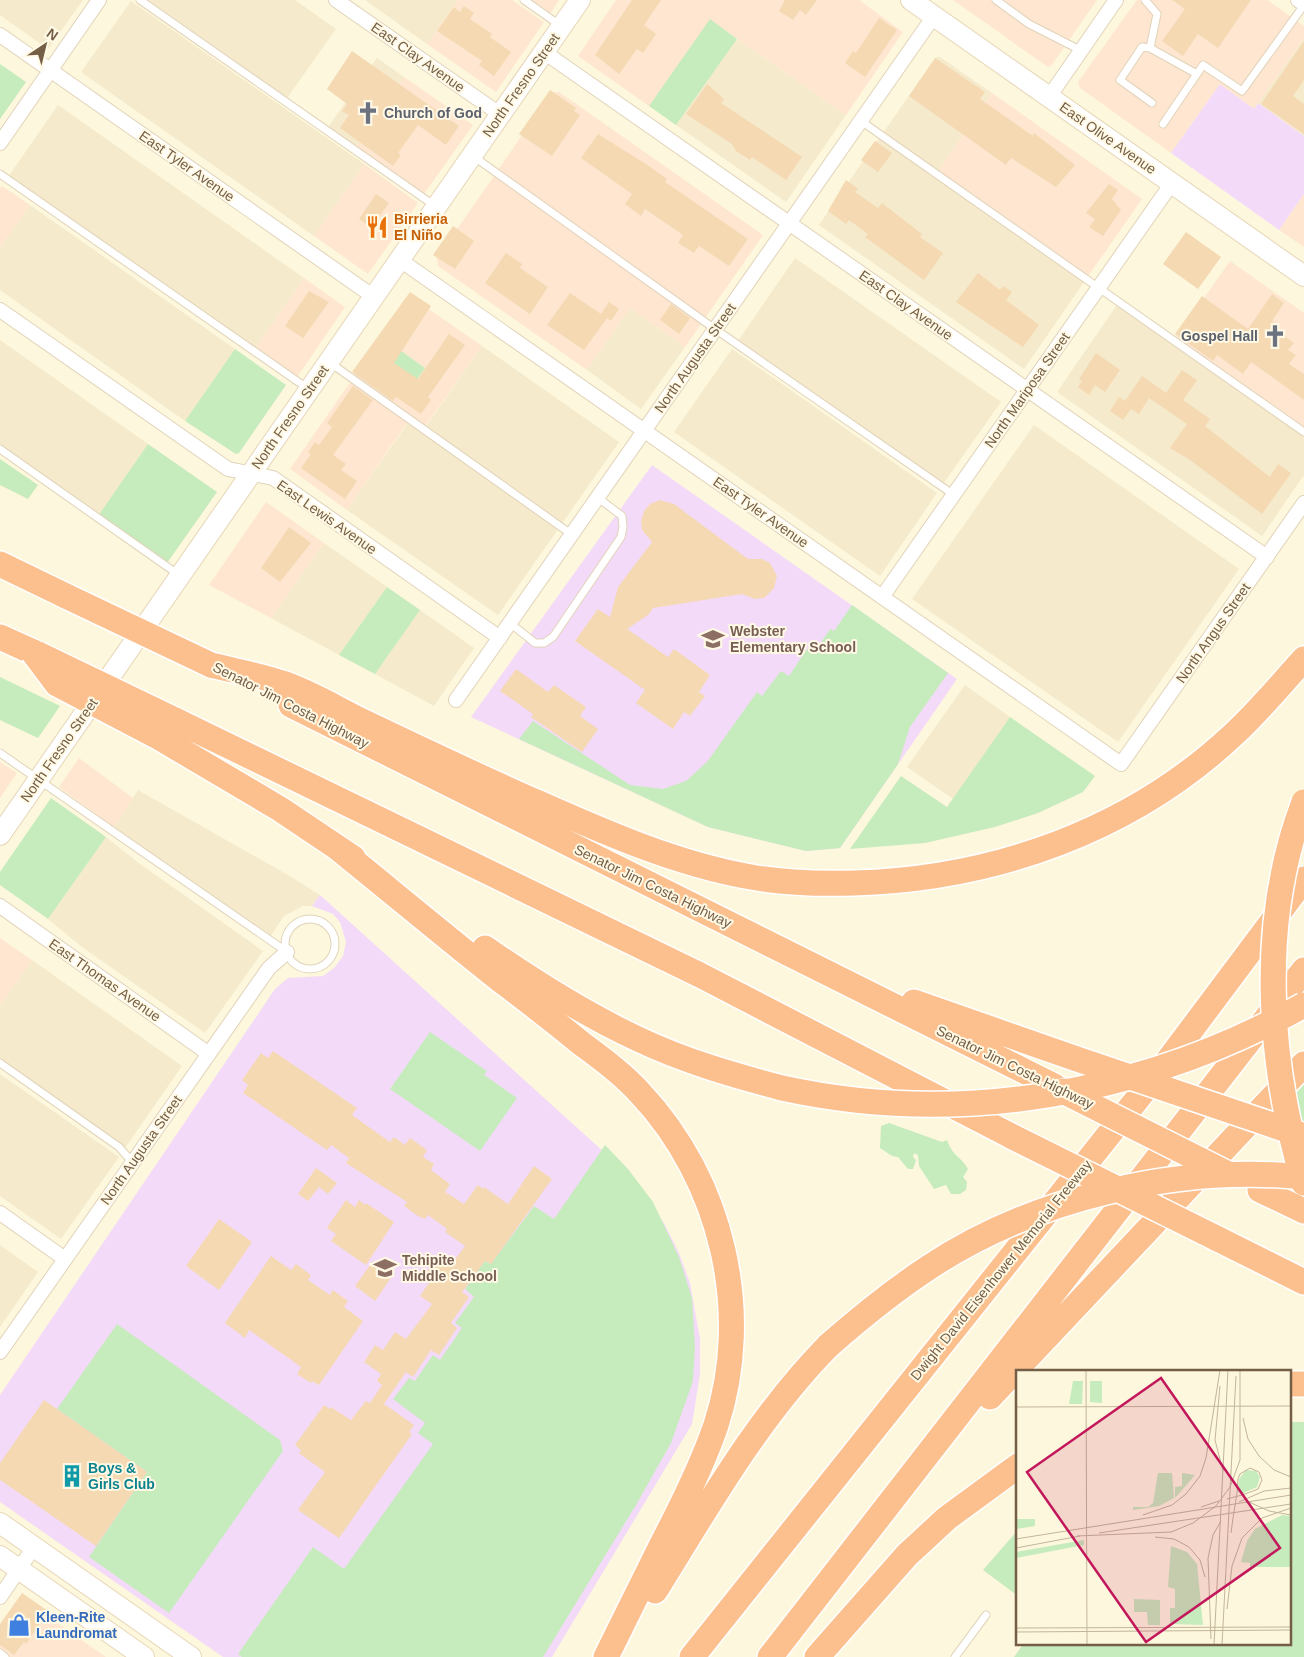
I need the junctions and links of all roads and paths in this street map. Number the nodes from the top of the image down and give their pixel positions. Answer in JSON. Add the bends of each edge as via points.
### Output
{"nodes":[{"id":1,"x":99,"y":0,"type":"edge"},
{"id":2,"x":140,"y":0,"type":"edge"},
{"id":3,"x":336,"y":0,"type":"edge"},
{"id":4,"x":524,"y":0,"type":"edge"},
{"id":5,"x":580,"y":0,"type":"edge"},
{"id":6,"x":911,"y":0,"type":"edge"},
{"id":7,"x":996,"y":0,"type":"edge"},
{"id":8,"x":1116,"y":0,"type":"edge"},
{"id":9,"x":1144,"y":0,"type":"edge"},
{"id":10,"x":1298,"y":0,"type":"edge"},
{"id":11,"x":1304,"y":5,"type":"edge"},
{"id":12,"x":934,"y":16,"type":"junction"},
{"id":13,"x":562,"y":26,"type":"junction"},
{"id":14,"x":0,"y":35,"type":"edge"},
{"id":15,"x":1150,"y":48,"type":"junction"},
{"id":16,"x":1082,"y":51,"type":"junction"},
{"id":17,"x":544,"y":52,"type":"junction"},
{"id":18,"x":50,"y":70,"type":"junction"},
{"id":19,"x":1197,"y":74,"type":"junction"},
{"id":20,"x":1049,"y":97,"type":"junction"},
{"id":21,"x":1152,"y":103,"type":"dead end"},
{"id":22,"x":501,"y":115,"type":"junction"},
{"id":23,"x":861,"y":121,"type":"junction"},
{"id":24,"x":1163,"y":124,"type":"dead end"},
{"id":25,"x":0,"y":142,"type":"edge"},
{"id":26,"x":472,"y":156,"type":"junction"},
{"id":27,"x":0,"y":174,"type":"edge"},
{"id":28,"x":1172,"y":183,"type":"junction"},
{"id":29,"x":436,"y":207,"type":"junction"},
{"id":30,"x":789,"y":223,"type":"junction"},
{"id":31,"x":400,"y":260,"type":"junction"},
{"id":32,"x":1304,"y":276,"type":"edge"},
{"id":33,"x":1098,"y":288,"type":"junction"},
{"id":34,"x":374,"y":297,"type":"junction"},
{"id":35,"x":0,"y":310,"type":"edge"},
{"id":36,"x":715,"y":329,"type":"junction"},
{"id":37,"x":329,"y":362,"type":"junction"},
{"id":38,"x":310,"y":389,"type":"junction"},
{"id":39,"x":1027,"y":390,"type":"junction"},
{"id":40,"x":644,"y":430,"type":"junction"},
{"id":41,"x":1304,"y":432,"type":"edge"},
{"id":42,"x":0,"y":449,"type":"edge"},
{"id":43,"x":251,"y":474,"type":"junction"},
{"id":44,"x":954,"y":495,"type":"junction"},
{"id":45,"x":597,"y":497,"type":"junction"},
{"id":46,"x":1304,"y":503,"type":"edge"},
{"id":47,"x":570,"y":534,"type":"junction"},
{"id":48,"x":1267,"y":557,"type":"junction"},
{"id":49,"x":0,"y":564,"type":"edge"},
{"id":50,"x":180,"y":576,"type":"junction"},
{"id":51,"x":882,"y":597,"type":"junction"},
{"id":52,"x":510,"y":623,"type":"junction"},
{"id":53,"x":0,"y":637,"type":"edge"},
{"id":54,"x":500,"y":638,"type":"junction"},
{"id":55,"x":1304,"y":659,"type":"edge"},
{"id":56,"x":211,"y":665,"type":"junction"},
{"id":57,"x":456,"y":700,"type":"dead end"},
{"id":58,"x":166,"y":729,"type":"junction"},
{"id":59,"x":0,"y":753,"type":"edge"},
{"id":60,"x":1121,"y":764,"type":"joint"},
{"id":61,"x":38,"y":780,"type":"junction"},
{"id":62,"x":1304,"y":802,"type":"edge"},
{"id":63,"x":0,"y":835,"type":"edge"},
{"id":64,"x":339,"y":848,"type":"junction"},
{"id":65,"x":1304,"y":879,"type":"edge"},
{"id":66,"x":0,"y":906,"type":"edge"},
{"id":67,"x":287,"y":952,"type":"junction"},
{"id":68,"x":814,"y":967,"type":"junction"},
{"id":69,"x":1304,"y":970,"type":"edge"},
{"id":70,"x":1304,"y":1005,"type":"edge"},
{"id":71,"x":209,"y":1054,"type":"junction"},
{"id":72,"x":0,"y":1063,"type":"edge"},
{"id":73,"x":1304,"y":1064,"type":"edge"},
{"id":74,"x":1304,"y":1136,"type":"edge"},
{"id":75,"x":132,"y":1162,"type":"junction"},
{"id":76,"x":1304,"y":1177,"type":"edge"},
{"id":77,"x":1304,"y":1183,"type":"edge"},
{"id":78,"x":1304,"y":1211,"type":"edge"},
{"id":79,"x":0,"y":1214,"type":"edge"},
{"id":80,"x":66,"y":1259,"type":"junction"},
{"id":81,"x":1304,"y":1282,"type":"edge"},
{"id":82,"x":0,"y":1352,"type":"edge"},
{"id":83,"x":1016,"y":1467,"type":"edge"},
{"id":84,"x":896,"y":1495,"type":"junction"},
{"id":85,"x":0,"y":1523,"type":"edge"},
{"id":86,"x":34,"y":1546,"type":"junction"},
{"id":87,"x":0,"y":1556,"type":"edge"},
{"id":88,"x":19,"y":1569,"type":"junction"},
{"id":89,"x":0,"y":1597,"type":"edge"},
{"id":90,"x":986,"y":1615,"type":"dead end"},
{"id":91,"x":0,"y":1653,"type":"edge"},
{"id":92,"x":5,"y":1657,"type":"edge"},
{"id":93,"x":144,"y":1657,"type":"edge"},
{"id":94,"x":191,"y":1657,"type":"edge"},
{"id":95,"x":606,"y":1657,"type":"edge"},
{"id":96,"x":613,"y":1657,"type":"edge"},
{"id":97,"x":692,"y":1657,"type":"edge"},
{"id":98,"x":770,"y":1657,"type":"edge"},
{"id":99,"x":817,"y":1657,"type":"edge"},
{"id":100,"x":954,"y":1657,"type":"edge"}],
"edges":[{"from":1,"to":18,"type":"street"},
{"from":2,"to":29,"type":"lane"},
{"from":3,"to":22,"type":"street","name":"East Clay Avenue"},
{"from":4,"to":13,"type":"lane"},
{"from":5,"to":13,"type":"main road","name":"North Fresno Street"},
{"from":6,"to":12,"type":"main road","name":"East Olive Avenue"},
{"from":7,"to":16,"type":"lane","via":[[1029,24]]},
{"from":8,"to":16,"type":"street"},
{"from":9,"to":15,"type":"lane","via":[[1157,14]]},
{"from":10,"to":11,"type":"street"},
{"from":11,"to":19,"type":"lane","via":[[1242,91],[1203,65]]},
{"from":12,"to":20,"type":"main road","name":"East Olive Avenue"},
{"from":12,"to":23,"type":"street","name":"North Augusta Street"},
{"from":13,"to":17,"type":"main road","name":"North Fresno Street"},
{"from":14,"to":18,"type":"street","name":"East Tyler Avenue"},
{"from":15,"to":19,"type":"lane"},
{"from":15,"to":21,"type":"lane","via":[[1142,47],[1120,80]]},
{"from":16,"to":20,"type":"street"},
{"from":17,"to":22,"type":"main road","name":"North Fresno Street"},
{"from":17,"to":30,"type":"street","name":"East Clay Avenue"},
{"from":18,"to":25,"type":"street"},
{"from":18,"to":34,"type":"street","name":"East Tyler Avenue"},
{"from":19,"to":24,"type":"lane"},
{"from":20,"to":28,"type":"main road","name":"East Olive Avenue"},
{"from":22,"to":26,"type":"main road","name":"North Fresno Street"},
{"from":23,"to":30,"type":"street","name":"North Augusta Street"},
{"from":23,"to":33,"type":"lane"},
{"from":26,"to":29,"type":"main road","name":"North Fresno Street"},
{"from":26,"to":36,"type":"lane"},
{"from":27,"to":38,"type":"lane"},
{"from":28,"to":32,"type":"main road","name":"East Olive Avenue"},
{"from":28,"to":33,"type":"street","name":"North Mariposa Street"},
{"from":29,"to":31,"type":"main road","name":"North Fresno Street"},
{"from":30,"to":36,"type":"street","name":"North Augusta Street"},
{"from":30,"to":39,"type":"street","name":"East Clay Avenue"},
{"from":31,"to":34,"type":"main road","name":"North Fresno Street"},
{"from":31,"to":40,"type":"street","name":"East Tyler Avenue"},
{"from":33,"to":39,"type":"street","name":"North Mariposa Street"},
{"from":33,"to":41,"type":"lane"},
{"from":34,"to":37,"type":"main road","name":"North Fresno Street"},
{"from":35,"to":43,"type":"street","name":"East Lewis Avenue","via":[[228,469]]},
{"from":36,"to":40,"type":"street","name":"North Augusta Street"},
{"from":36,"to":44,"type":"lane"},
{"from":37,"to":38,"type":"main road","name":"North Fresno Street"},
{"from":37,"to":47,"type":"lane"},
{"from":38,"to":43,"type":"main road","name":"North Fresno Street"},
{"from":39,"to":44,"type":"street","name":"North Mariposa Street"},
{"from":39,"to":48,"type":"street","name":"East Clay Avenue"},
{"from":40,"to":45,"type":"street","name":"North Augusta Street"},
{"from":40,"to":51,"type":"street","name":"East Tyler Avenue"},
{"from":42,"to":50,"type":"lane"},
{"from":43,"to":50,"type":"main road","name":"North Fresno Street"},
{"from":43,"to":54,"type":"street","name":"East Lewis Avenue","via":[[273,478]]},
{"from":44,"to":51,"type":"street","name":"North Mariposa Street"},
{"from":45,"to":47,"type":"street","name":"North Augusta Street"},
{"from":45,"to":52,"type":"lane","via":[[622,516],[621,537],[553,637],[544,644],[535,643]]},
{"from":46,"to":48,"type":"street","name":"North Angus Street"},
{"from":47,"to":52,"type":"street","name":"North Augusta Street"},
{"from":48,"to":60,"type":"street","name":"North Angus Street"},
{"from":49,"to":56,"type":"highway","name":"Senator Jim Costa Highway","bridge":true},
{"from":50,"to":61,"type":"main road","name":"North Fresno Street"},
{"from":51,"to":60,"type":"street","name":"East Tyler Avenue"},
{"from":52,"to":54,"type":"street","name":"North Augusta Street"},
{"from":53,"to":58,"type":"highway","bridge":true,"via":[[33,652],[57,684]]},
{"from":54,"to":57,"type":"street","name":"North Augusta Street"},
{"from":55,"to":56,"type":"highway","via":[[1234,734],[1161,791],[1114,820],[1010,861],[942,876],[842,883],[795,883],[750,877],[660,852],[447,762],[283,683]]},
{"from":56,"to":68,"type":"highway","name":"Senator Jim Costa Highway"},
{"from":58,"to":64,"type":"highway"},
{"from":58,"to":81,"type":"highway","bridge":true,"via":[[700,975],[1013,1137]]},
{"from":59,"to":61,"type":"lane"},
{"from":61,"to":63,"type":"main road","name":"North Fresno Street"},
{"from":61,"to":67,"type":"lane"},
{"from":62,"to":77,"type":"highway","bridge":true,"via":[[1277,914],[1274,1017],[1282,1097]]},
{"from":64,"to":70,"type":"highway","bridge":true,"via":[[519,971],[587,1013],[666,1051],[717,1069],[782,1088],[853,1100],[928,1104],[988,1102],[1075,1091],[1136,1077],[1196,1057]]},
{"from":64,"to":95,"type":"highway","via":[[640,1093],[683,1152],[720,1235],[731,1301],[730,1367],[724,1398],[693,1481]]},
{"from":65,"to":97,"type":"highway","name":"Dwight David Eisenhower Memorial Freeway","via":[[1170,1058]]},
{"from":66,"to":71,"type":"street","name":"East Thomas Avenue"},
{"from":67,"to":67,"type":"lane","via":[[297,965],[313,969],[321,967],[333,955],[335,939],[326,925],[312,919],[304,920],[287,936]]},
{"from":67,"to":71,"type":"street","name":"North Augusta Street","via":[[269,968]]},
{"from":68,"to":74,"type":"highway","bridge":true},
{"from":68,"to":78,"type":"highway","name":"Senator Jim Costa Highway","bridge":true},
{"from":69,"to":84,"type":"highway"},
{"from":71,"to":75,"type":"street","name":"North Augusta Street"},
{"from":72,"to":75,"type":"lane","via":[[119,1147]]},
{"from":73,"to":84,"type":"highway"},
{"from":75,"to":80,"type":"street","name":"North Augusta Street"},
{"from":76,"to":96,"type":"highway","bridge":true,"via":[[1216,1174],[1129,1187],[1014,1223],[929,1267],[871,1309],[829,1345],[786,1392],[747,1445]]},
{"from":79,"to":80,"type":"street"},
{"from":80,"to":82,"type":"street","name":"North Augusta Street"},
{"from":83,"to":99,"type":"highway","via":[[947,1518],[907,1555]]},
{"from":84,"to":98,"type":"highway"},
{"from":85,"to":86,"type":"main road"},
{"from":86,"to":88,"type":"street"},
{"from":86,"to":94,"type":"main road"},
{"from":87,"to":88,"type":"main road"},
{"from":88,"to":89,"type":"street"},
{"from":88,"to":93,"type":"main road"},
{"from":90,"to":100,"type":"lane"},
{"from":91,"to":92,"type":"lane"}]}
